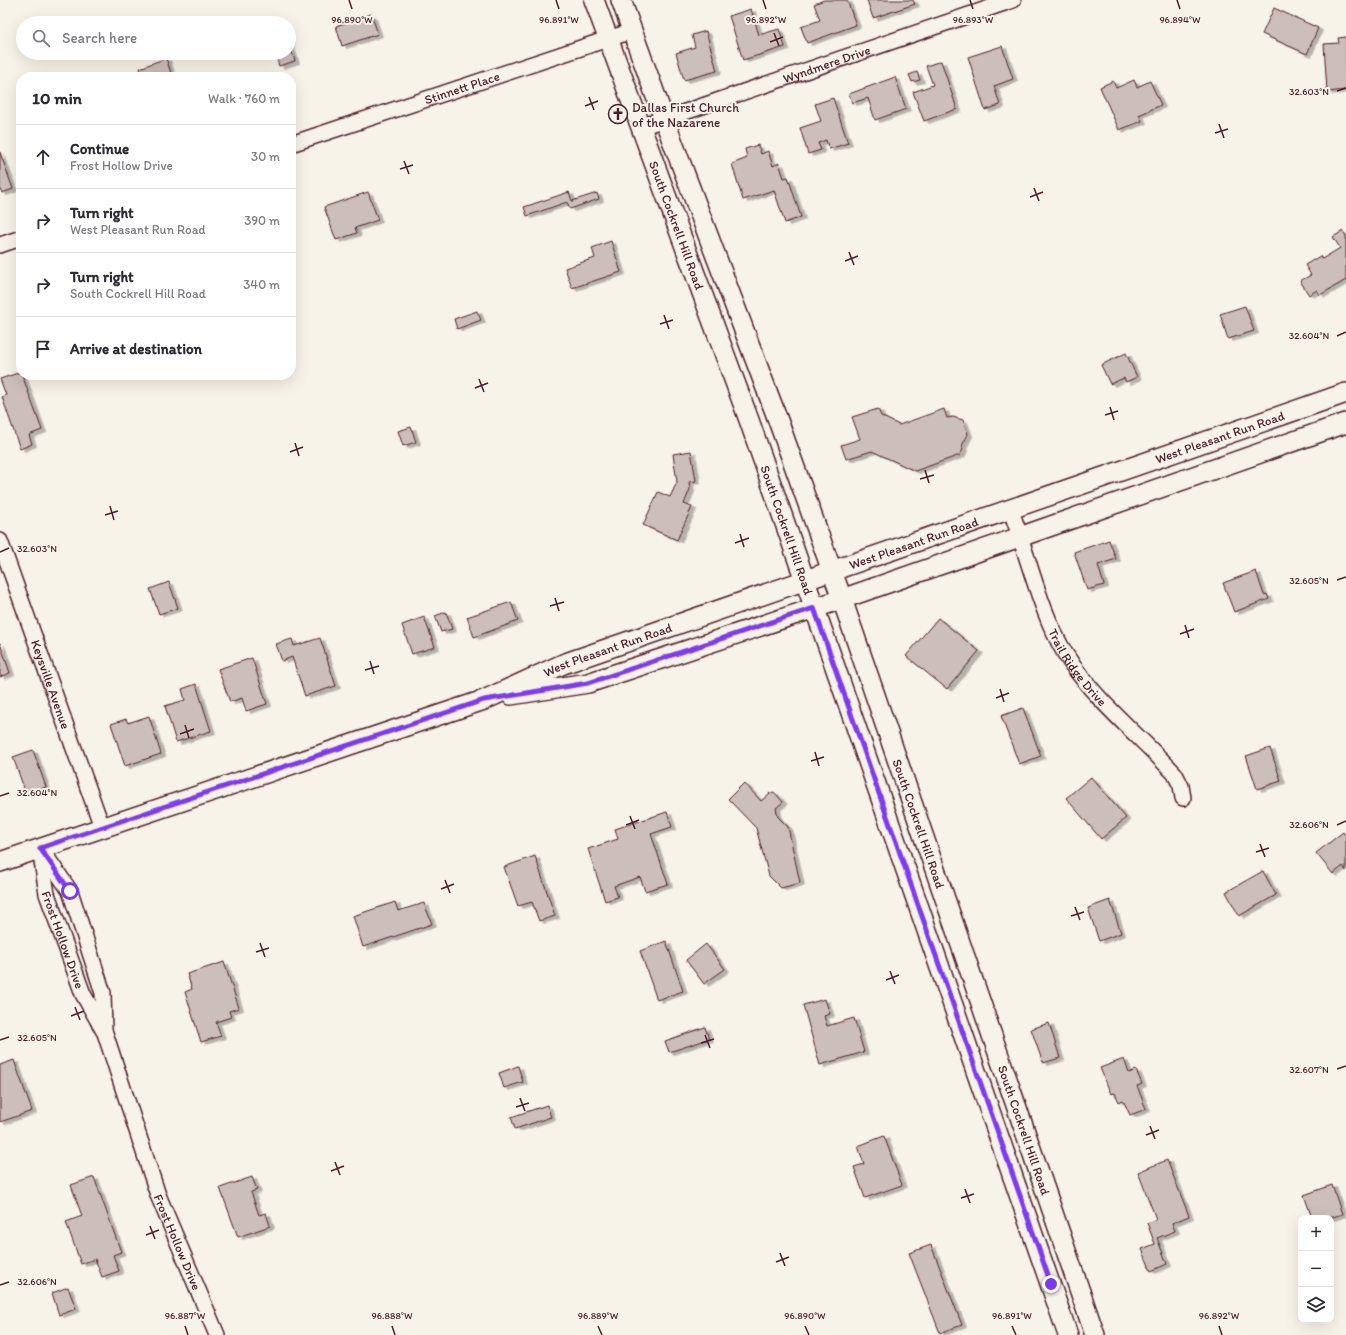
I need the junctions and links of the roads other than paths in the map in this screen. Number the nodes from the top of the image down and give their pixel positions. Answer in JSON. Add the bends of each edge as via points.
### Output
{"nodes":[{"id":1,"x":594,"y":0,"type":"edge"},
{"id":2,"x":622,"y":0,"type":"edge"},
{"id":3,"x":1013,"y":0,"type":"edge"},
{"id":4,"x":632,"y":31,"type":"junction"},
{"id":5,"x":608,"y":39,"type":"junction"},
{"id":6,"x":664,"y":119,"type":"junction"},
{"id":7,"x":641,"y":127,"type":"junction"},
{"id":8,"x":296,"y":142,"type":"edge"},
{"id":9,"x":16,"y":240,"type":"edge"},
{"id":10,"x":0,"y":245,"type":"edge"},
{"id":11,"x":1346,"y":393,"type":"edge"},
{"id":12,"x":1346,"y":423,"type":"edge"},
{"id":13,"x":1010,"y":511,"type":"junction"},
{"id":14,"x":1021,"y":537,"type":"junction"},
{"id":15,"x":0,"y":542,"type":"edge"},
{"id":16,"x":832,"y":571,"type":"junction"},
{"id":17,"x":805,"y":580,"type":"junction"},
{"id":18,"x":842,"y":599,"type":"junction"},
{"id":19,"x":814,"y":608,"type":"junction"},
{"id":20,"x":484,"y":700,"type":"junction"},
{"id":21,"x":1183,"y":798,"type":"dead end"},
{"id":22,"x":102,"y":827,"type":"junction"},
{"id":23,"x":40,"y":848,"type":"junction"},
{"id":24,"x":0,"y":862,"type":"edge"},
{"id":25,"x":105,"y":1033,"type":"junction"},
{"id":26,"x":217,"y":1335,"type":"edge"},
{"id":27,"x":1068,"y":1335,"type":"edge"},
{"id":28,"x":1095,"y":1335,"type":"edge"}],
"edges":[{"from":1,"to":5,"type":"main road","name":"South Cockrell Hill Road"},
{"from":2,"to":4,"type":"main road","name":"South Cockrell Hill Road"},
{"from":3,"to":6,"type":"street","name":"Wyndmere Drive"},
{"from":4,"to":5,"type":"street","name":"Stinnett Place"},
{"from":4,"to":6,"type":"main road","name":"South Cockrell Hill Road"},
{"from":5,"to":7,"type":"main road","name":"South Cockrell Hill Road"},
{"from":5,"to":8,"type":"street","name":"Stinnett Place"},
{"from":6,"to":7,"type":"street","name":"Wyndmere Drive"},
{"from":6,"to":16,"type":"main road","name":"South Cockrell Hill Road"},
{"from":7,"to":17,"type":"main road","name":"South Cockrell Hill Road"},
{"from":9,"to":10,"type":"street"},
{"from":11,"to":13,"type":"main road","name":"West Pleasant Run Road"},
{"from":12,"to":14,"type":"main road","name":"West Pleasant Run Road"},
{"from":13,"to":14,"type":"street","name":"Trail Ridge Drive"},
{"from":13,"to":16,"type":"main road","name":"West Pleasant Run Road"},
{"from":14,"to":18,"type":"main road","name":"West Pleasant Run Road"},
{"from":14,"to":21,"type":"street","name":"Trail Ridge Drive","via":[[1049,622],[1066,655],[1089,687],[1175,774]]},
{"from":15,"to":22,"type":"street","name":"Keysville Avenue"},
{"from":16,"to":17,"type":"main road","name":"West Pleasant Run Road"},
{"from":16,"to":18,"type":"main road","name":"South Cockrell Hill Road"},
{"from":17,"to":19,"type":"main road","name":"South Cockrell Hill Road"},
{"from":17,"to":20,"type":"main road","name":"West Pleasant Run Road","via":[[563,664]]},
{"from":18,"to":19,"type":"main road","name":"West Pleasant Run Road"},
{"from":18,"to":28,"type":"main road","name":"South Cockrell Hill Road"},
{"from":19,"to":20,"type":"main road","name":"West Pleasant Run Road","via":[[588,683]]},
{"from":19,"to":27,"type":"main road","name":"South Cockrell Hill Road"},
{"from":20,"to":22,"type":"main road","name":"West Pleasant Run Road"},
{"from":22,"to":23,"type":"main road","name":"West Pleasant Run Road"},
{"from":23,"to":24,"type":"main road","name":"West Pleasant Run Road"},
{"from":23,"to":25,"type":"street","name":"Frost Hollow Drive","via":[[48,894],[83,994]]},
{"from":23,"to":25,"type":"street","name":"Frost Hollow Drive","via":[[70,891],[103,993]]},
{"from":25,"to":26,"type":"street","name":"Frost Hollow Drive","via":[[158,1195]]}]}
